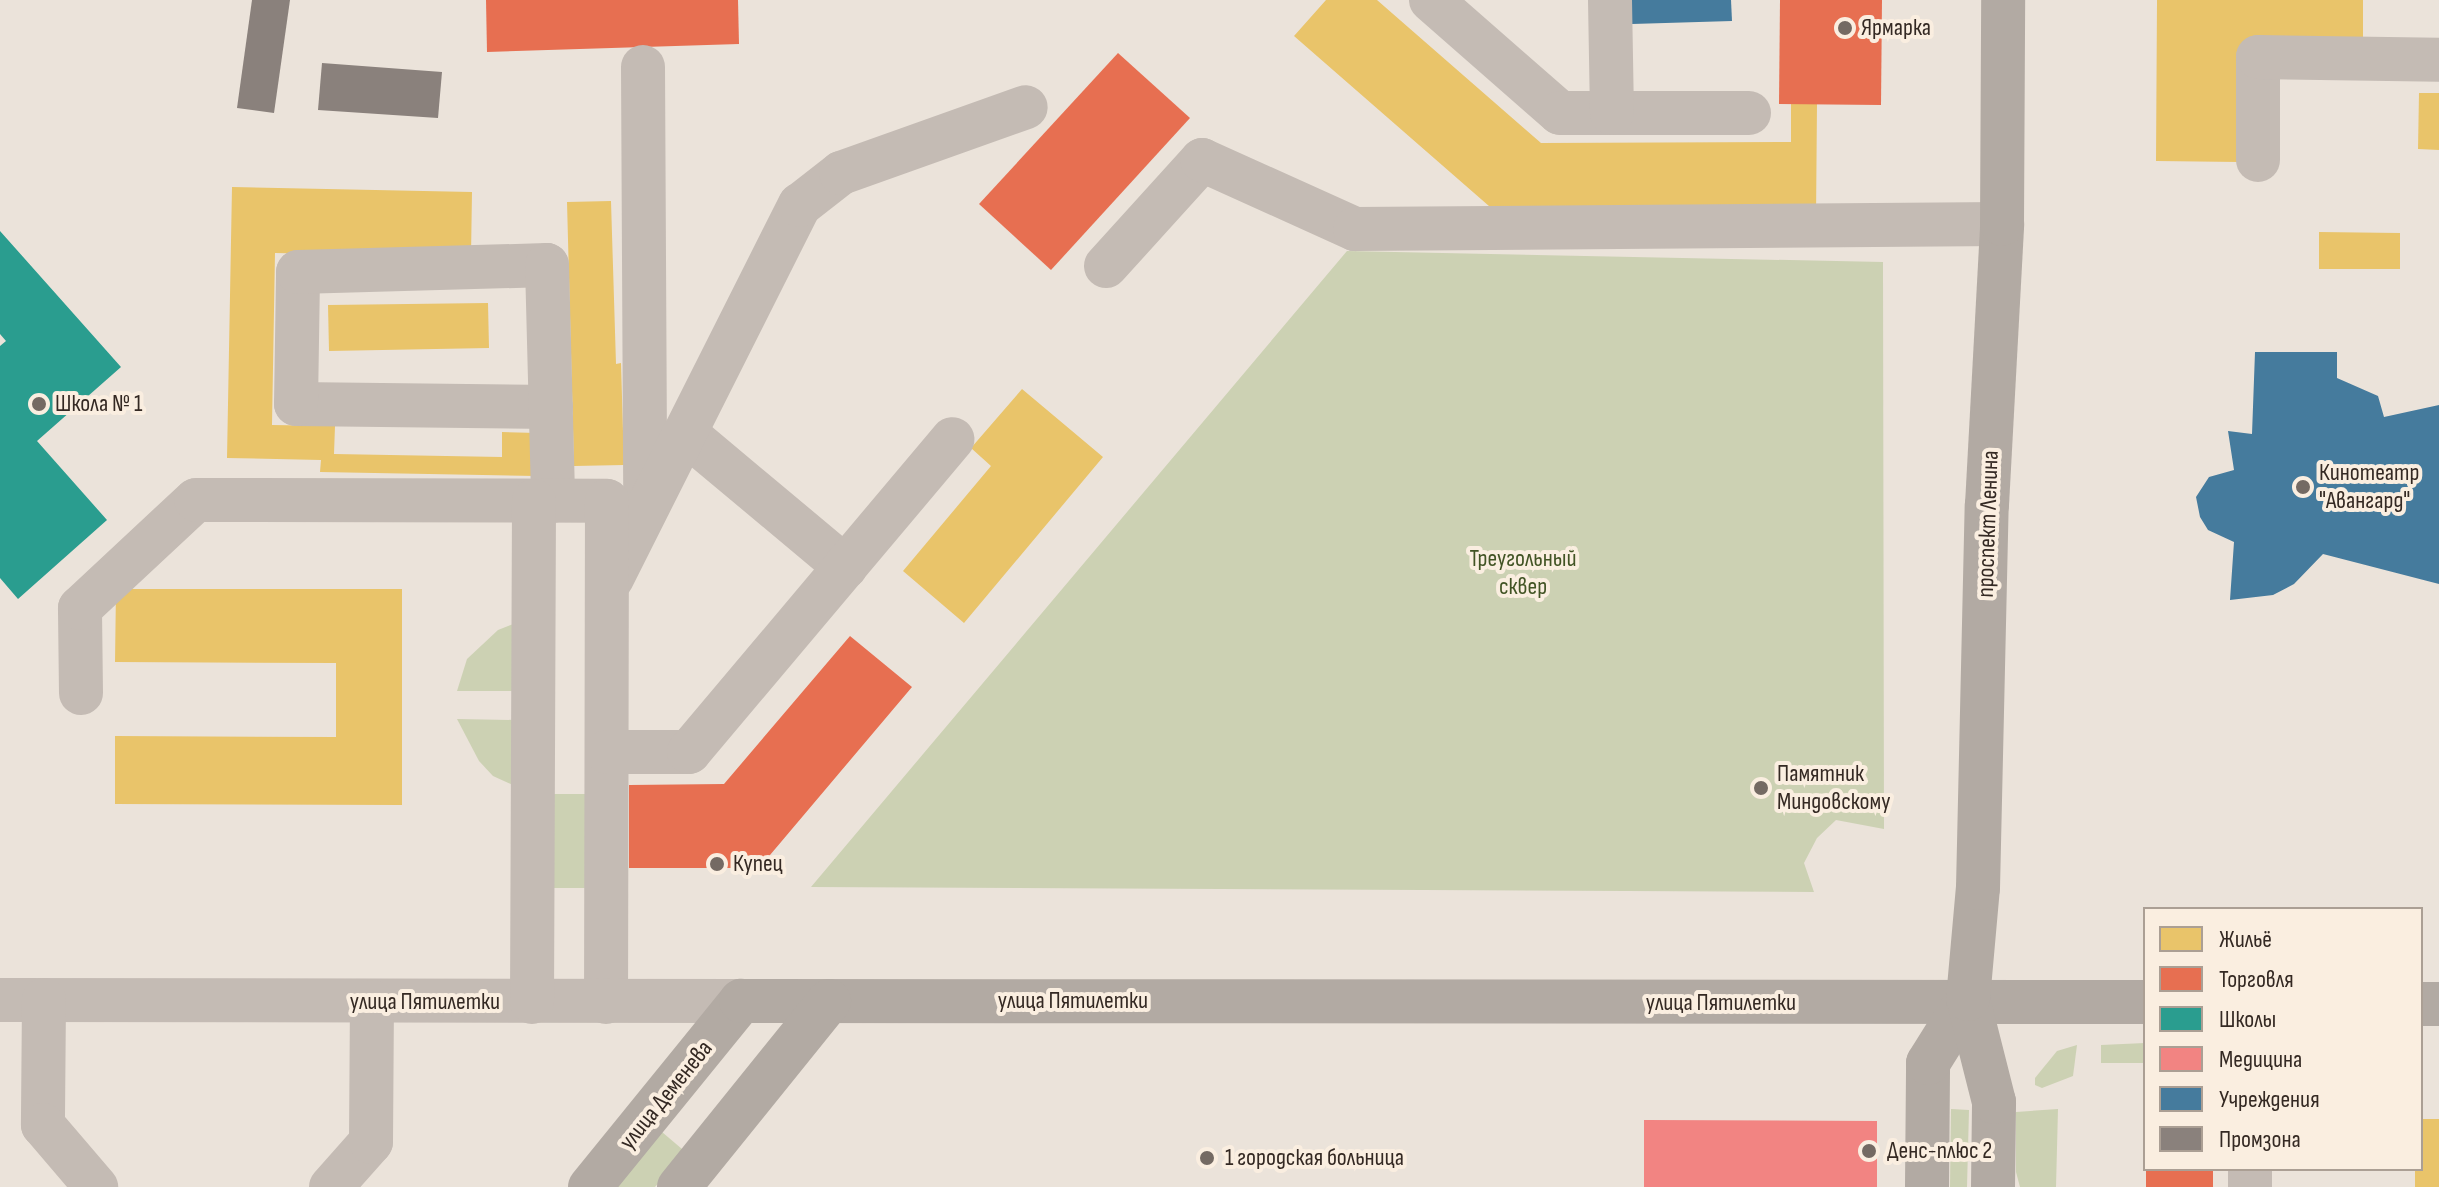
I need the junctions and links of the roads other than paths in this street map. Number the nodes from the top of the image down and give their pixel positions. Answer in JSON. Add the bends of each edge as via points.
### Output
{"nodes":[{"id":1,"x":1431,"y":0,"type":"edge"},
{"id":2,"x":1610,"y":0,"type":"edge"},
{"id":3,"x":1991,"y":0,"type":"edge"},
{"id":4,"x":2003,"y":0,"type":"edge"},
{"id":5,"x":2002,"y":49,"type":"junction"},
{"id":6,"x":2439,"y":60,"type":"edge"},
{"id":7,"x":643,"y":67,"type":"dead end"},
{"id":8,"x":1026,"y":107,"type":"dead end"},
{"id":9,"x":1612,"y":113,"type":"junction"},
{"id":10,"x":1749,"y":113,"type":"dead end"},
{"id":11,"x":2258,"y":160,"type":"dead end"},
{"id":12,"x":2002,"y":224,"type":"junction"},
{"id":13,"x":1106,"y":266,"type":"dead end"},
{"id":14,"x":551,"y":407,"type":"junction"},
{"id":15,"x":685,"y":433,"type":"junction"},
{"id":16,"x":953,"y":439,"type":"dead end"},
{"id":17,"x":544,"y":501,"type":"junction"},
{"id":18,"x":645,"y":512,"type":"junction"},
{"id":19,"x":845,"y":567,"type":"junction"},
{"id":20,"x":607,"y":587,"type":"junction"},
{"id":21,"x":81,"y":693,"type":"dead end"},
{"id":22,"x":607,"y":752,"type":"junction"},
{"id":23,"x":1968,"y":999,"type":"junction"},
{"id":24,"x":0,"y":1000,"type":"edge"},
{"id":25,"x":44,"y":1000,"type":"junction"},
{"id":26,"x":741,"y":1001,"type":"junction"},
{"id":27,"x":829,"y":1001,"type":"junction"},
{"id":28,"x":372,"y":1002,"type":"junction"},
{"id":29,"x":532,"y":1002,"type":"junction"},
{"id":30,"x":606,"y":1002,"type":"junction"},
{"id":31,"x":2143,"y":1002,"type":"edge"},
{"id":32,"x":96,"y":1187,"type":"edge"},
{"id":33,"x":331,"y":1187,"type":"edge"},
{"id":34,"x":590,"y":1187,"type":"edge"},
{"id":35,"x":679,"y":1187,"type":"edge"},
{"id":36,"x":1927,"y":1187,"type":"edge"},
{"id":37,"x":1993,"y":1187,"type":"edge"}],
"edges":[{"from":1,"to":9,"type":"street","via":[[1560,113]]},
{"from":2,"to":9,"type":"street"},
{"from":3,"to":5,"type":"main road","name":"проспект Ленина"},
{"from":4,"to":5,"type":"main road","name":"проспект Ленина"},
{"from":5,"to":12,"type":"main road","name":"проспект Ленина"},
{"from":6,"to":11,"type":"street","via":[[2258,57]]},
{"from":7,"to":18,"type":"street"},
{"from":8,"to":15,"type":"street","via":[[841,173],[800,205]]},
{"from":9,"to":10,"type":"street"},
{"from":12,"to":13,"type":"street","via":[[1355,229],[1202,160]]},
{"from":12,"to":23,"type":"main road","name":"проспект Ленина","via":[[1987,505],[1978,888]]},
{"from":14,"to":14,"type":"street","via":[[547,265],[298,272],[296,404]]},
{"from":14,"to":17,"type":"street"},
{"from":15,"to":18,"type":"street"},
{"from":15,"to":19,"type":"street"},
{"from":16,"to":19,"type":"street"},
{"from":17,"to":20,"type":"street","via":[[607,501]]},
{"from":17,"to":21,"type":"street","via":[[196,500],[80,608]]},
{"from":17,"to":29,"type":"street"},
{"from":18,"to":20,"type":"street"},
{"from":19,"to":22,"type":"street","via":[[689,752]]},
{"from":20,"to":22,"type":"street"},
{"from":22,"to":30,"type":"street"},
{"from":23,"to":27,"type":"main road","name":"улица Пятилетки"},
{"from":23,"to":31,"type":"main road","name":"улица Пятилетки"},
{"from":23,"to":36,"type":"main road","name":"проспект Ленина","via":[[1928,1063]]},
{"from":23,"to":37,"type":"main road","name":"проспект Ленина","via":[[1994,1102]]},
{"from":24,"to":25,"type":"street","name":"улица Пятилетки"},
{"from":25,"to":28,"type":"street","name":"улица Пятилетки"},
{"from":25,"to":32,"type":"street","via":[[43,1125]]},
{"from":26,"to":27,"type":"main road","name":"улица Пятилетки"},
{"from":26,"to":30,"type":"street","name":"улица Пятилетки"},
{"from":26,"to":34,"type":"main road","name":"улица Деменева"},
{"from":27,"to":35,"type":"main road"},
{"from":28,"to":29,"type":"street","name":"улица Пятилетки"},
{"from":28,"to":33,"type":"street","via":[[371,1142]]},
{"from":29,"to":30,"type":"street","name":"улица Пятилетки"}]}
